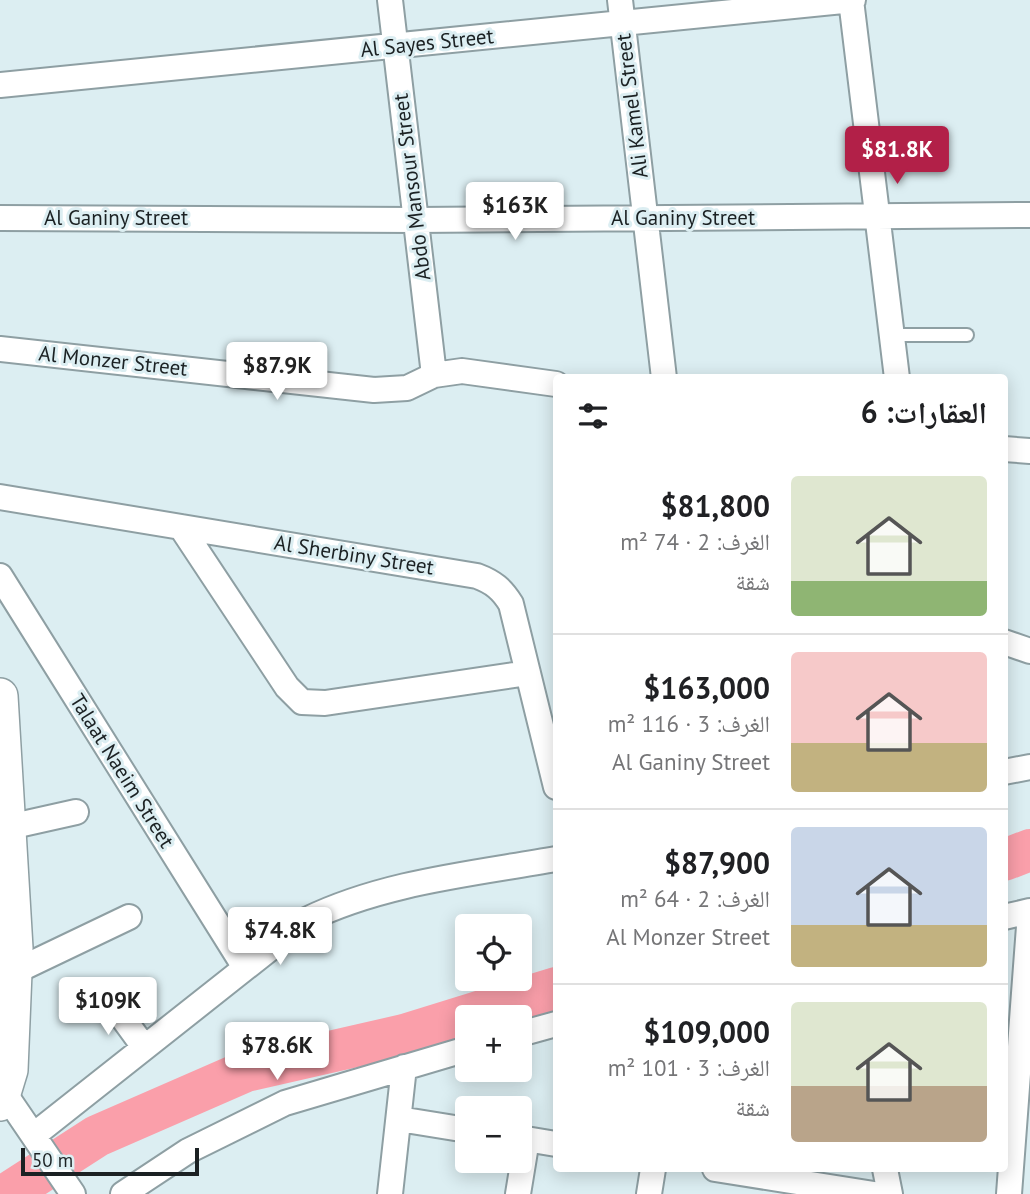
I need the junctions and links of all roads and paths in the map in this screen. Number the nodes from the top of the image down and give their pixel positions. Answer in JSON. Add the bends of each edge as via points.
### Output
{"nodes":[{"id":1,"x":390,"y":0,"type":"edge"},
{"id":2,"x":852,"y":0,"type":"edge"},
{"id":3,"x":621,"y":12,"type":"edge"},
{"id":4,"x":395,"y":46,"type":"junction"},
{"id":5,"x":0,"y":85,"type":"edge"},
{"id":6,"x":1030,"y":215,"type":"edge"},
{"id":7,"x":877,"y":216,"type":"junction"},
{"id":8,"x":0,"y":218,"type":"edge"},
{"id":9,"x":646,"y":218,"type":"junction"},
{"id":10,"x":416,"y":220,"type":"junction"},
{"id":11,"x":891,"y":335,"type":"junction"},
{"id":12,"x":967,"y":335,"type":"dead end"},
{"id":13,"x":0,"y":349,"type":"edge"},
{"id":14,"x":664,"y":374,"type":"edge"},
{"id":15,"x":896,"y":374,"type":"edge"},
{"id":16,"x":434,"y":375,"type":"junction"},
{"id":17,"x":553,"y":384,"type":"edge"},
{"id":18,"x":0,"y":497,"type":"edge"},
{"id":19,"x":181,"y":527,"type":"junction"},
{"id":20,"x":0,"y":576,"type":"edge"},
{"id":21,"x":1008,"y":643,"type":"edge"},
{"id":22,"x":1030,"y":650,"type":"edge"},
{"id":23,"x":528,"y":673,"type":"junction"},
{"id":24,"x":0,"y":696,"type":"edge"},
{"id":25,"x":1030,"y":767,"type":"edge"},
{"id":26,"x":1008,"y":771,"type":"edge"},
{"id":27,"x":553,"y":775,"type":"edge"},
{"id":28,"x":76,"y":812,"type":"dead end"},
{"id":29,"x":9,"y":827,"type":"junction"},
{"id":30,"x":553,"y":860,"type":"edge"},
{"id":31,"x":1030,"y":912,"type":"edge"},
{"id":32,"x":1008,"y":916,"type":"edge"},
{"id":33,"x":129,"y":917,"type":"dead end"},
{"id":34,"x":10,"y":956,"type":"edge"},
{"id":35,"x":244,"y":966,"type":"junction"},
{"id":36,"x":109,"y":999,"type":"dead end"},
{"id":37,"x":553,"y":1025,"type":"edge"},
{"id":38,"x":532,"y":1031,"type":"edge"},
{"id":39,"x":144,"y":1047,"type":"junction"},
{"id":40,"x":455,"y":1052,"type":"edge"},
{"id":41,"x":404,"y":1067,"type":"junction"},
{"id":42,"x":2,"y":1092,"type":"edge"},
{"id":43,"x":399,"y":1119,"type":"junction"},
{"id":44,"x":455,"y":1128,"type":"edge"},
{"id":45,"x":532,"y":1140,"type":"edge"},
{"id":46,"x":39,"y":1142,"type":"junction"},
{"id":47,"x":553,"y":1144,"type":"edge"},
{"id":48,"x":653,"y":1172,"type":"edge"},
{"id":49,"x":730,"y":1172,"type":"edge"},
{"id":50,"x":886,"y":1172,"type":"edge"},
{"id":51,"x":520,"y":1173,"type":"edge"},
{"id":52,"x":769,"y":1180,"type":"edge"},
{"id":53,"x":148,"y":1187,"type":"edge"},
{"id":54,"x":73,"y":1194,"type":"edge"},
{"id":55,"x":123,"y":1194,"type":"edge"},
{"id":56,"x":390,"y":1194,"type":"edge"},
{"id":57,"x":518,"y":1194,"type":"edge"},
{"id":58,"x":649,"y":1194,"type":"edge"},
{"id":59,"x":874,"y":1194,"type":"edge"},
{"id":60,"x":890,"y":1194,"type":"edge"},
{"id":61,"x":1009,"y":1194,"type":"edge"}],
"edges":[{"from":1,"to":4,"type":"street","name":"Abdo Mansour Street"},
{"from":2,"to":3,"type":"street","name":"Al Sayes Street"},
{"from":2,"to":7,"type":"street"},
{"from":3,"to":4,"type":"street","name":"Al Sayes Street"},
{"from":3,"to":9,"type":"street","name":"Ali Kamel Street"},
{"from":4,"to":5,"type":"street","name":"Al Sayes Street"},
{"from":4,"to":10,"type":"street","name":"Abdo Mansour Street"},
{"from":6,"to":7,"type":"street","name":"Al Ganiny Street"},
{"from":7,"to":9,"type":"street","name":"Al Ganiny Street"},
{"from":7,"to":11,"type":"street"},
{"from":8,"to":10,"type":"street","name":"Al Ganiny Street"},
{"from":9,"to":10,"type":"street","name":"Al Ganiny Street"},
{"from":9,"to":14,"type":"street","name":"Ali Kamel Street"},
{"from":10,"to":16,"type":"street","name":"Abdo Mansour Street"},
{"from":11,"to":12,"type":"lane"},
{"from":11,"to":15,"type":"street"},
{"from":13,"to":16,"type":"street","name":"Al Monzer Street","via":[[374,390],[407,388]]},
{"from":16,"to":17,"type":"street","name":"Al Monzer Street","via":[[462,371]]},
{"from":18,"to":19,"type":"street","name":"Al Sherbiny Street"},
{"from":19,"to":23,"type":"street","name":"Al Sherbiny Street","via":[[492,582],[511,604]]},
{"from":19,"to":23,"type":"street","via":[[287,687],[302,702],[325,703]]},
{"from":20,"to":35,"type":"street","name":"Talaat Naeim Street"},
{"from":21,"to":22,"type":"street"},
{"from":23,"to":27,"type":"street","name":"Al Sherbiny Street"},
{"from":24,"to":29,"type":"street"},
{"from":25,"to":26,"type":"street"},
{"from":28,"to":29,"type":"street"},
{"from":29,"to":34,"type":"street"},
{"from":30,"to":35,"type":"street","via":[[376,892],[340,904],[306,920]]},
{"from":31,"to":32,"type":"street"},
{"from":31,"to":61,"type":"street"},
{"from":33,"to":34,"type":"street"},
{"from":34,"to":42,"type":"street","via":[[13,1041]]},
{"from":35,"to":39,"type":"street"},
{"from":36,"to":39,"type":"street"},
{"from":37,"to":38,"type":"street"},
{"from":39,"to":46,"type":"street"},
{"from":40,"to":41,"type":"street"},
{"from":41,"to":43,"type":"street"},
{"from":41,"to":53,"type":"street","via":[[285,1103],[188,1151]]},
{"from":42,"to":46,"type":"street"},
{"from":43,"to":44,"type":"street"},
{"from":43,"to":56,"type":"street"},
{"from":45,"to":47,"type":"street"},
{"from":46,"to":54,"type":"street"},
{"from":48,"to":58,"type":"street"},
{"from":49,"to":52,"type":"street"},
{"from":50,"to":60,"type":"street"},
{"from":51,"to":57,"type":"street"},
{"from":52,"to":59,"type":"street"},
{"from":53,"to":55,"type":"street"}]}
